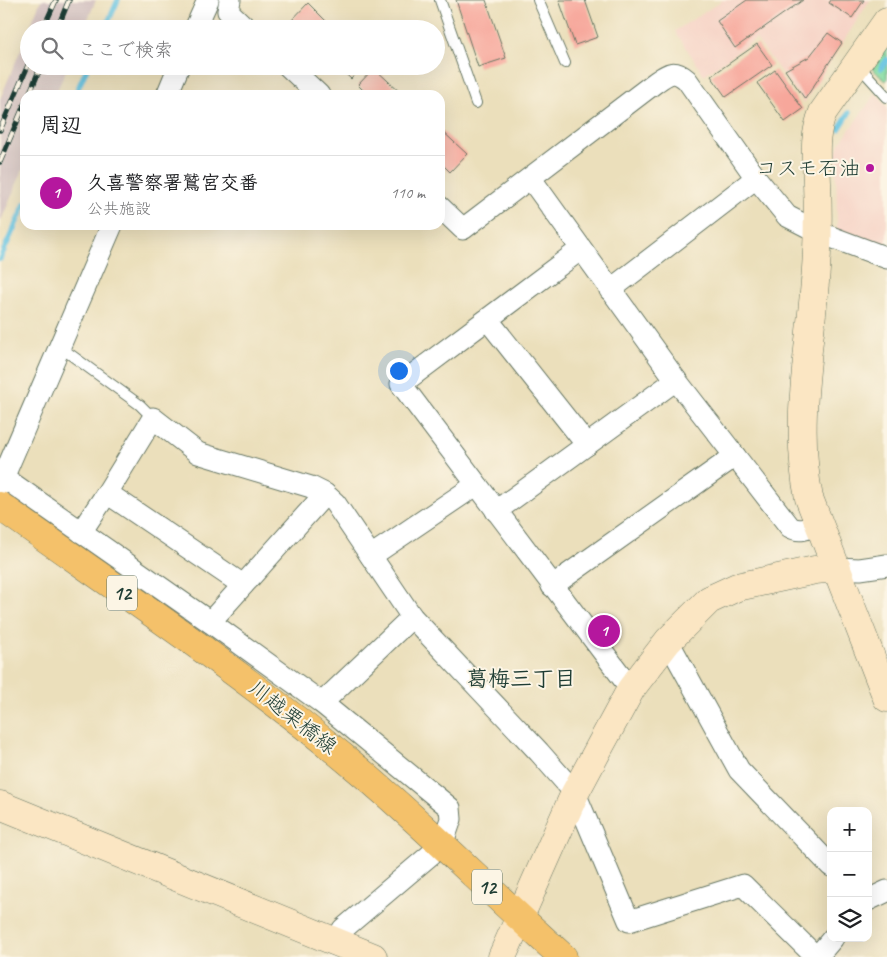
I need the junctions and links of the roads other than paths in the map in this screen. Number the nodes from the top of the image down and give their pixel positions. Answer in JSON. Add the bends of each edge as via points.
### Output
{"nodes":[{"id":1,"x":208,"y":0,"type":"edge"},
{"id":2,"x":230,"y":0,"type":"edge"},
{"id":3,"x":440,"y":0,"type":"edge"},
{"id":4,"x":538,"y":0,"type":"edge"},
{"id":5,"x":199,"y":20,"type":"edge"},
{"id":6,"x":238,"y":20,"type":"edge"},
{"id":7,"x":887,"y":21,"type":"edge"},
{"id":8,"x":565,"y":63,"type":"dead end"},
{"id":9,"x":857,"y":64,"type":"junction"},
{"id":10,"x":175,"y":75,"type":"edge"},
{"id":11,"x":298,"y":75,"type":"edge"},
{"id":12,"x":169,"y":90,"type":"edge"},
{"id":13,"x":314,"y":90,"type":"edge"},
{"id":14,"x":887,"y":97,"type":"edge"},
{"id":15,"x":476,"y":103,"type":"dead end"},
{"id":16,"x":756,"y":178,"type":"junction"},
{"id":17,"x":531,"y":179,"type":"junction"},
{"id":18,"x":445,"y":212,"type":"edge"},
{"id":19,"x":110,"y":230,"type":"edge"},
{"id":20,"x":818,"y":232,"type":"junction"},
{"id":21,"x":581,"y":249,"type":"junction"},
{"id":22,"x":887,"y":258,"type":"edge"},
{"id":23,"x":610,"y":290,"type":"junction"},
{"id":24,"x":488,"y":320,"type":"junction"},
{"id":25,"x":60,"y":347,"type":"junction"},
{"id":26,"x":676,"y":380,"type":"junction"},
{"id":27,"x":153,"y":418,"type":"junction"},
{"id":28,"x":588,"y":445,"type":"junction"},
{"id":29,"x":736,"y":456,"type":"junction"},
{"id":30,"x":2,"y":481,"type":"edge"},
{"id":31,"x":476,"y":484,"type":"junction"},
{"id":32,"x":107,"y":493,"type":"junction"},
{"id":33,"x":325,"y":494,"type":"junction"},
{"id":34,"x":0,"y":506,"type":"edge"},
{"id":35,"x":496,"y":511,"type":"junction"},
{"id":36,"x":819,"y":524,"type":"junction"},
{"id":37,"x":81,"y":532,"type":"junction"},
{"id":38,"x":371,"y":556,"type":"junction"},
{"id":39,"x":887,"y":565,"type":"edge"},
{"id":40,"x":838,"y":568,"type":"junction"},
{"id":41,"x":244,"y":586,"type":"junction"},
{"id":42,"x":552,"y":586,"type":"junction"},
{"id":43,"x":412,"y":617,"type":"junction"},
{"id":44,"x":210,"y":622,"type":"junction"},
{"id":45,"x":668,"y":642,"type":"junction"},
{"id":46,"x":631,"y":689,"type":"junction"},
{"id":47,"x":887,"y":698,"type":"edge"},
{"id":48,"x":322,"y":703,"type":"junction"},
{"id":49,"x":575,"y":793,"type":"junction"},
{"id":50,"x":0,"y":805,"type":"edge"},
{"id":51,"x":442,"y":845,"type":"junction"},
{"id":52,"x":827,"y":862,"type":"edge"},
{"id":53,"x":887,"y":891,"type":"edge"},
{"id":54,"x":872,"y":898,"type":"edge"},
{"id":55,"x":518,"y":918,"type":"junction"},
{"id":56,"x":336,"y":941,"type":"junction"},
{"id":57,"x":830,"y":942,"type":"edge"},
{"id":58,"x":373,"y":957,"type":"edge"},
{"id":59,"x":502,"y":957,"type":"edge"},
{"id":60,"x":563,"y":957,"type":"edge"},
{"id":61,"x":817,"y":957,"type":"edge"}],
"edges":[{"from":1,"to":5,"type":"street"},
{"from":2,"to":6,"type":"street","via":[[228,11]]},
{"from":3,"to":15,"type":"lane"},
{"from":4,"to":8,"type":"lane"},
{"from":7,"to":9,"type":"street"},
{"from":9,"to":14,"type":"lane"},
{"from":9,"to":20,"type":"street","via":[[823,112],[817,127]]},
{"from":10,"to":12,"type":"street"},
{"from":11,"to":13,"type":"street"},
{"from":16,"to":17,"type":"street","via":[[687,80],[674,73],[656,82]]},
{"from":16,"to":20,"type":"street","via":[[786,216]]},
{"from":16,"to":23,"type":"street"},
{"from":17,"to":18,"type":"street","via":[[463,229]]},
{"from":17,"to":21,"type":"street"},
{"from":19,"to":25,"type":"street"},
{"from":20,"to":22,"type":"street"},
{"from":20,"to":36,"type":"street","via":[[802,422],[804,476]]},
{"from":21,"to":23,"type":"street"},
{"from":21,"to":24,"type":"street"},
{"from":23,"to":26,"type":"street"},
{"from":24,"to":28,"type":"street"},
{"from":24,"to":31,"type":"street","via":[[401,384]]},
{"from":25,"to":27,"type":"lane"},
{"from":25,"to":30,"type":"street"},
{"from":26,"to":28,"type":"street"},
{"from":26,"to":29,"type":"street"},
{"from":27,"to":32,"type":"street"},
{"from":27,"to":33,"type":"street","via":[[198,453],[312,487]]},
{"from":28,"to":35,"type":"street"},
{"from":29,"to":36,"type":"street","via":[[790,527],[804,530]]},
{"from":29,"to":42,"type":"street"},
{"from":30,"to":37,"type":"street"},
{"from":31,"to":35,"type":"street"},
{"from":31,"to":38,"type":"street"},
{"from":32,"to":37,"type":"street"},
{"from":32,"to":41,"type":"street"},
{"from":33,"to":38,"type":"street","via":[[335,503]]},
{"from":33,"to":41,"type":"street"},
{"from":34,"to":51,"type":"main road","name":"川越栗橋線","number":"12","via":[[245,679],[349,762]]},
{"from":35,"to":42,"type":"street"},
{"from":36,"to":40,"type":"street"},
{"from":37,"to":44,"type":"street"},
{"from":38,"to":43,"type":"street"},
{"from":39,"to":40,"type":"street"},
{"from":40,"to":45,"type":"street","via":[[737,587],[709,600]]},
{"from":40,"to":47,"type":"street"},
{"from":41,"to":44,"type":"street"},
{"from":42,"to":46,"type":"street"},
{"from":43,"to":48,"type":"street"},
{"from":43,"to":49,"type":"street"},
{"from":44,"to":48,"type":"street"},
{"from":45,"to":46,"type":"street"},
{"from":45,"to":52,"type":"street","via":[[739,770]]},
{"from":46,"to":49,"type":"street"},
{"from":48,"to":51,"type":"street","via":[[450,808],[451,819]]},
{"from":49,"to":55,"type":"street"},
{"from":49,"to":61,"type":"street","via":[[629,921],[744,885]]},
{"from":50,"to":56,"type":"street"},
{"from":51,"to":55,"type":"main road","name":"川越栗橋線","number":"12"},
{"from":51,"to":56,"type":"street","via":[[343,929]]},
{"from":53,"to":54,"type":"street"},
{"from":55,"to":59,"type":"street"},
{"from":55,"to":60,"type":"main road","name":"川越栗橋線","number":"12"},
{"from":56,"to":58,"type":"street"},
{"from":57,"to":61,"type":"street"}]}
